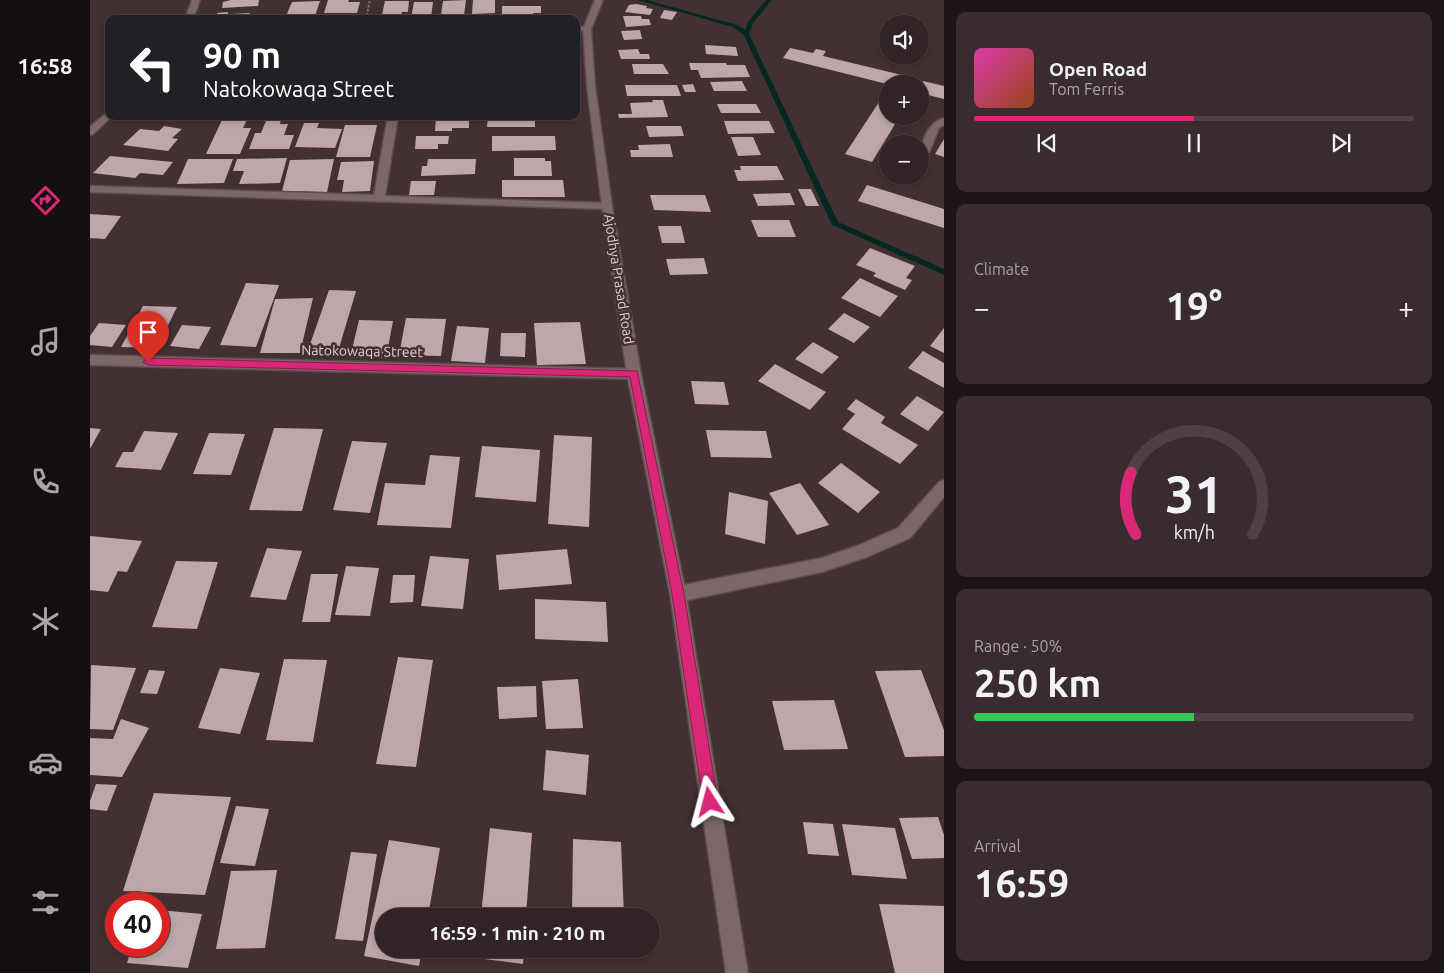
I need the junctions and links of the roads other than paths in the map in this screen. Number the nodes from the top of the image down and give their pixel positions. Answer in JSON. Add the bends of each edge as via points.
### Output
{"nodes":[{"id":1,"x":196,"y":0,"type":"edge"},
{"id":2,"x":599,"y":0,"type":"edge"},
{"id":3,"x":190,"y":15,"type":"edge"},
{"id":4,"x":581,"y":29,"type":"edge"},
{"id":5,"x":105,"y":118,"type":"edge"},
{"id":6,"x":392,"y":120,"type":"edge"},
{"id":7,"x":944,"y":122,"type":"edge"},
{"id":8,"x":90,"y":132,"type":"edge"},
{"id":9,"x":929,"y":141,"type":"edge"},
{"id":10,"x":90,"y":189,"type":"edge"},
{"id":11,"x":379,"y":199,"type":"junction"},
{"id":12,"x":607,"y":206,"type":"junction"},
{"id":13,"x":90,"y":360,"type":"edge"},
{"id":14,"x":634,"y":374,"type":"junction"},
{"id":15,"x":944,"y":486,"type":"edge"},
{"id":16,"x":678,"y":594,"type":"junction"},
{"id":17,"x":737,"y":973,"type":"edge"}],
"edges":[{"from":1,"to":3,"type":"street"},
{"from":2,"to":4,"type":"street","name":"Ajodhya Prasad Road"},
{"from":4,"to":12,"type":"street","name":"Ajodhya Prasad Road"},
{"from":5,"to":8,"type":"street"},
{"from":6,"to":11,"type":"street"},
{"from":7,"to":9,"type":"street","via":[[935,126]]},
{"from":10,"to":11,"type":"street"},
{"from":11,"to":12,"type":"street"},
{"from":12,"to":14,"type":"street","name":"Ajodhya Prasad Road"},
{"from":13,"to":14,"type":"street","name":"Natokowaqa Street"},
{"from":14,"to":16,"type":"street","name":"Ajodhya Prasad Road"},
{"from":15,"to":16,"type":"street","via":[[904,533],[862,552],[822,566]]},
{"from":16,"to":17,"type":"street","name":"Ajodhya Prasad Road"}]}
